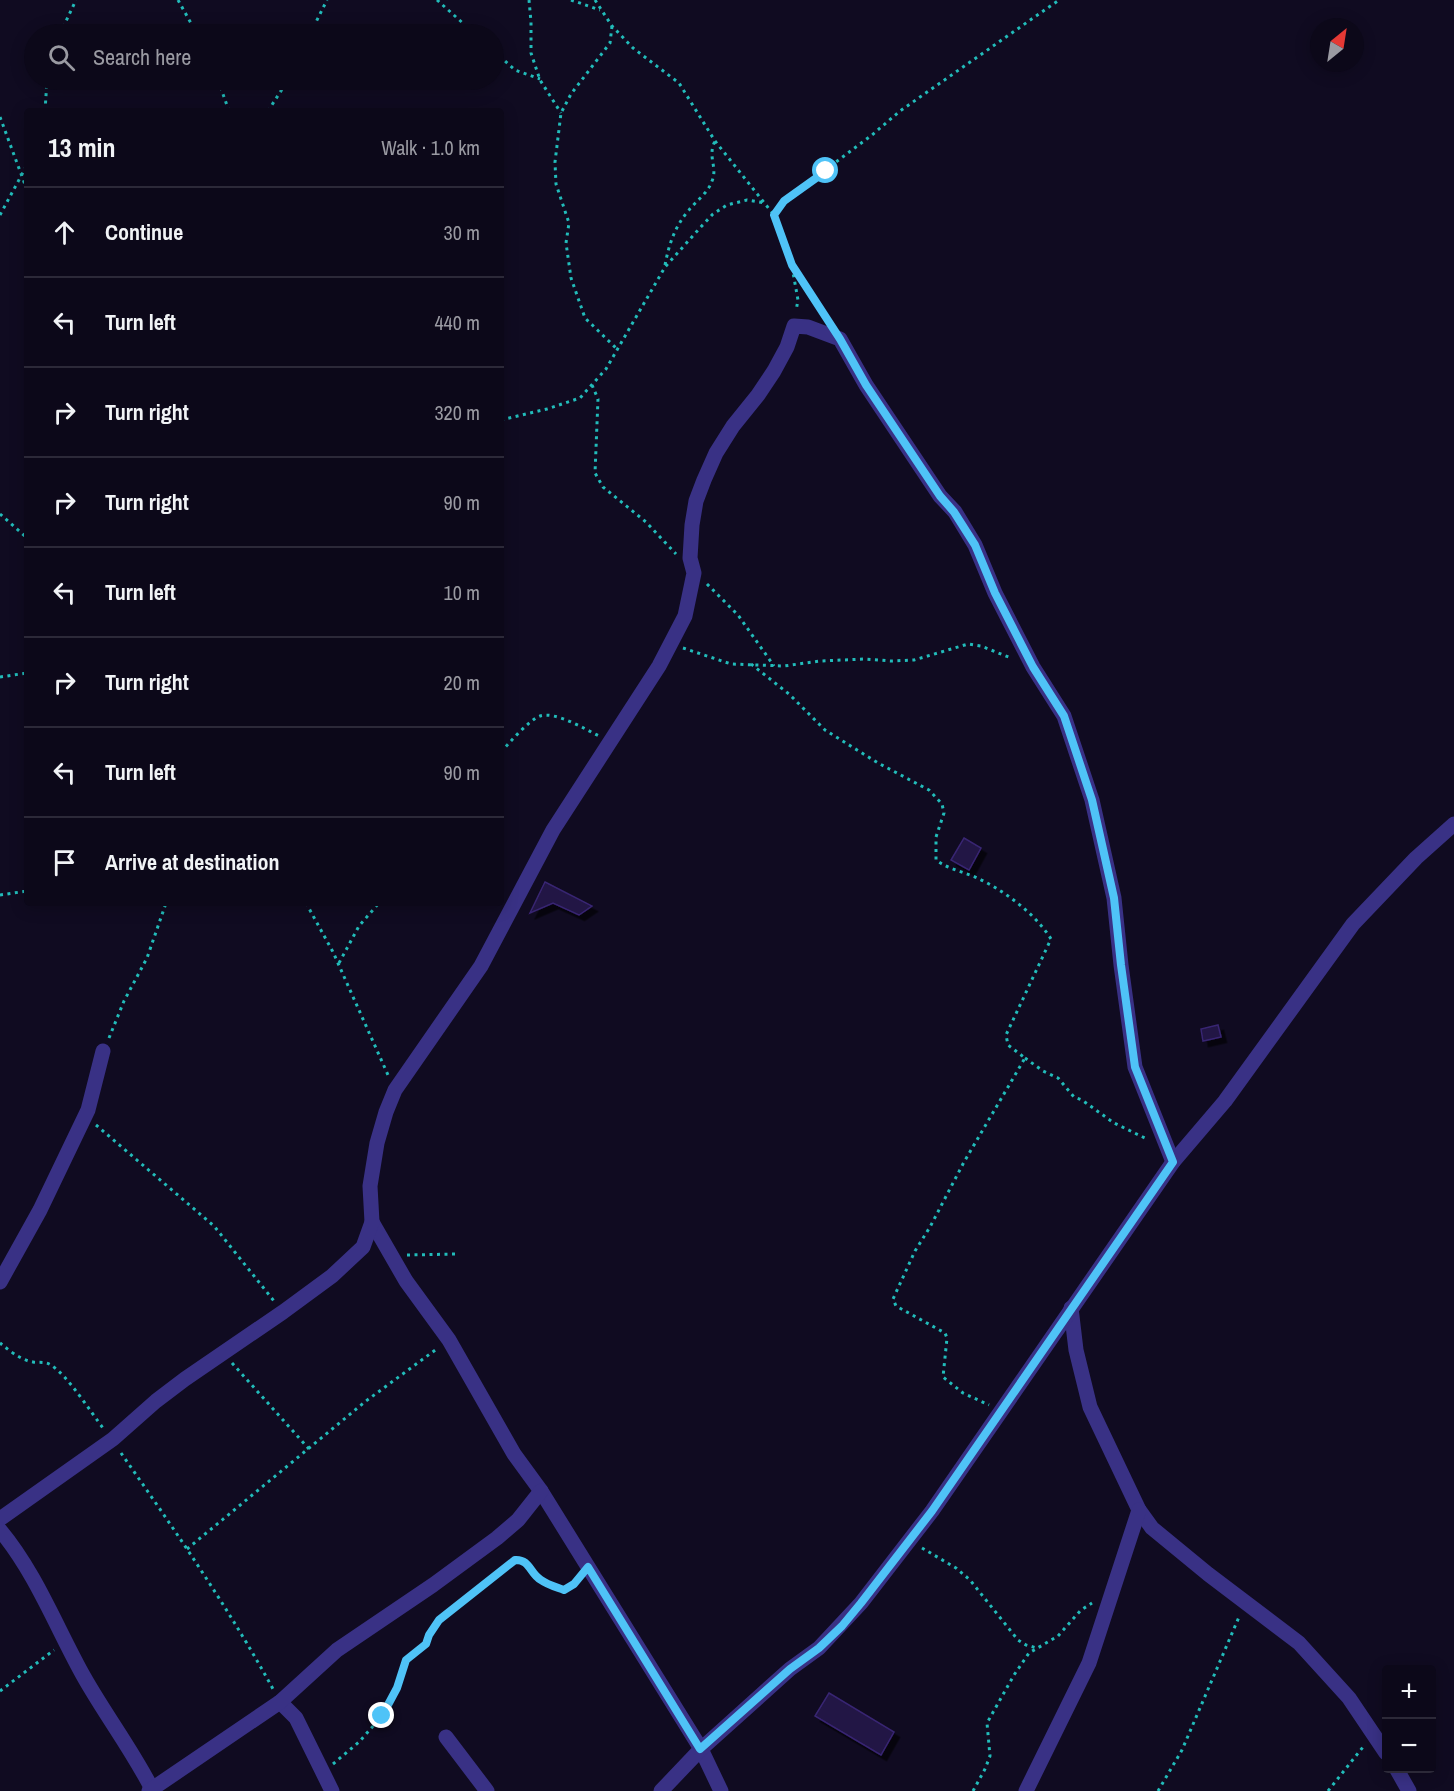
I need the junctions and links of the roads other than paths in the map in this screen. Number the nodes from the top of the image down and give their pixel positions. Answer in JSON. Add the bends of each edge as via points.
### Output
{"nodes":[{"id":1,"x":1454,"y":824,"type":"edge"},
{"id":2,"x":104,"y":1051,"type":"road end"},
{"id":3,"x":1171,"y":1156,"type":"junction"},
{"id":4,"x":372,"y":1222,"type":"junction"},
{"id":5,"x":0,"y":1282,"type":"edge"},
{"id":6,"x":1071,"y":1308,"type":"junction"},
{"id":7,"x":541,"y":1491,"type":"junction"},
{"id":8,"x":1138,"y":1510,"type":"junction"},
{"id":9,"x":0,"y":1519,"type":"edge"},
{"id":10,"x":0,"y":1530,"type":"edge"},
{"id":11,"x":280,"y":1702,"type":"junction"},
{"id":12,"x":446,"y":1737,"type":"dead end"},
{"id":13,"x":1382,"y":1747,"type":"edge"},
{"id":14,"x":700,"y":1749,"type":"junction"},
{"id":15,"x":1399,"y":1773,"type":"edge"},
{"id":16,"x":151,"y":1790,"type":"edge"},
{"id":17,"x":332,"y":1791,"type":"edge"},
{"id":18,"x":487,"y":1791,"type":"edge"},
{"id":19,"x":661,"y":1791,"type":"edge"},
{"id":20,"x":721,"y":1791,"type":"edge"},
{"id":21,"x":1026,"y":1791,"type":"edge"},
{"id":22,"x":1409,"y":1791,"type":"edge"}],
"edges":[{"from":1,"to":3,"type":"street","via":[[1353,924],[1225,1101]]},
{"from":2,"to":5,"type":"street","via":[[85,1116]]},
{"from":3,"to":4,"type":"street","via":[[1135,1067],[1114,898],[1092,800],[1064,716],[1033,667],[975,545],[866,385],[840,339],[794,326],[774,371],[733,426],[704,480],[692,525],[690,558],[694,573],[685,616],[659,666],[553,830],[481,966],[395,1090],[377,1143],[370,1186]]},
{"from":3,"to":6,"type":"street"},
{"from":4,"to":7,"type":"street","via":[[406,1281],[449,1340],[514,1454]]},
{"from":4,"to":9,"type":"street","via":[[363,1247],[354,1258]]},
{"from":6,"to":8,"type":"street","via":[[1076,1350],[1090,1407]]},
{"from":6,"to":14,"type":"street","via":[[910,1542],[842,1626]]},
{"from":7,"to":11,"type":"street","via":[[518,1520],[497,1538],[337,1650]]},
{"from":7,"to":14,"type":"street"},
{"from":8,"to":13,"type":"street","via":[[1152,1528],[1299,1643],[1349,1698]]},
{"from":8,"to":21,"type":"street","via":[[1089,1663]]},
{"from":10,"to":16,"type":"street","via":[[23,1563]]},
{"from":11,"to":16,"type":"street"},
{"from":11,"to":17,"type":"street","via":[[296,1718]]},
{"from":12,"to":18,"type":"street"},
{"from":14,"to":19,"type":"street"},
{"from":14,"to":20,"type":"street"},
{"from":15,"to":22,"type":"street"}]}
